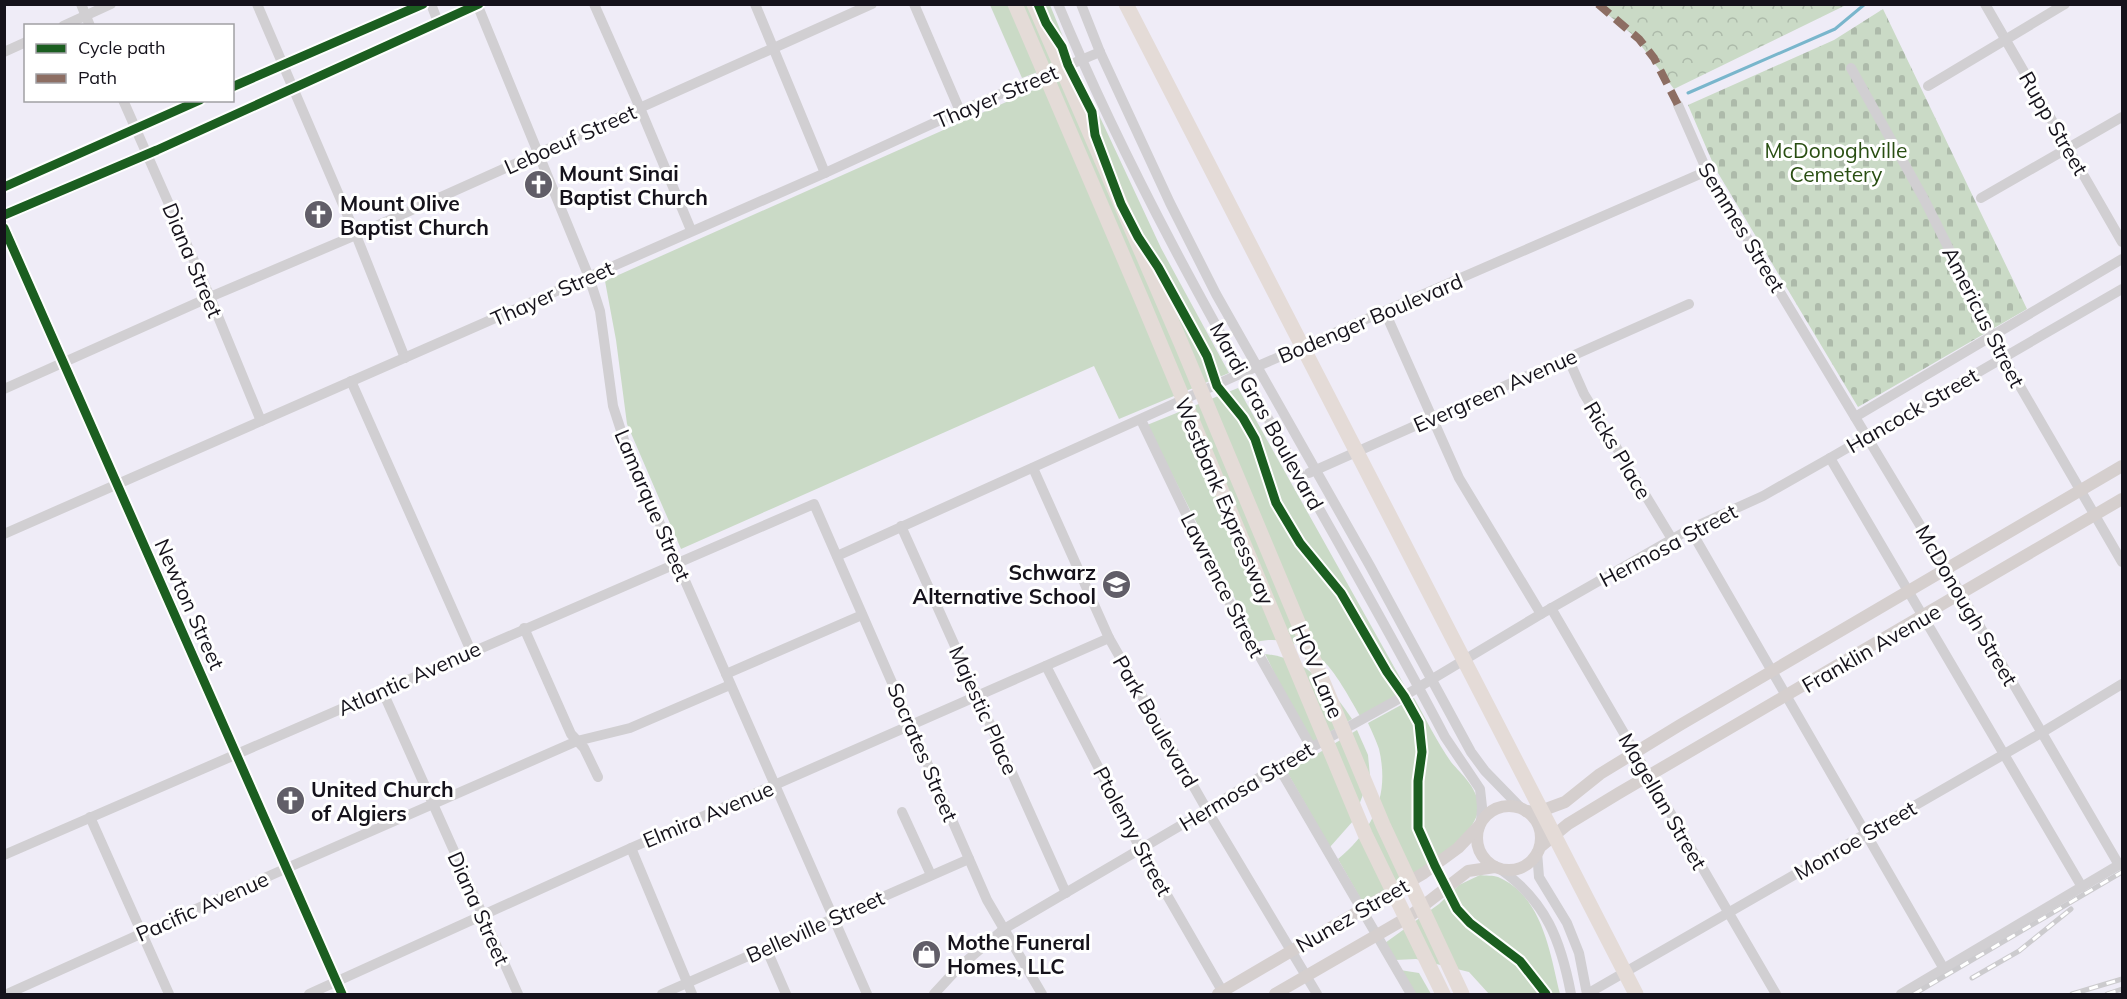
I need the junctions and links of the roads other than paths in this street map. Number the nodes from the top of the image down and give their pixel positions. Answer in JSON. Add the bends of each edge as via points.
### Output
{"nodes":[{"id":1,"x":81,"y":4,"type":"edge"},
{"id":2,"x":111,"y":4,"type":"edge"},
{"id":3,"x":257,"y":4,"type":"edge"},
{"id":4,"x":423,"y":4,"type":"edge"},
{"id":5,"x":431,"y":4,"type":"edge"},
{"id":6,"x":594,"y":4,"type":"edge"},
{"id":7,"x":755,"y":4,"type":"edge"},
{"id":8,"x":872,"y":4,"type":"edge"},
{"id":9,"x":914,"y":4,"type":"edge"},
{"id":10,"x":1015,"y":4,"type":"edge"},
{"id":11,"x":1034,"y":4,"type":"edge"},
{"id":12,"x":1058,"y":4,"type":"edge"},
{"id":13,"x":1081,"y":4,"type":"edge"},
{"id":14,"x":1126,"y":4,"type":"edge"},
{"id":15,"x":1985,"y":4,"type":"edge"},
{"id":16,"x":2065,"y":4,"type":"edge"},
{"id":17,"x":477,"y":5,"type":"edge"},
{"id":18,"x":88,"y":20,"type":"edge"},
{"id":19,"x":438,"y":22,"type":"junction"},
{"id":20,"x":71,"y":24,"type":"edge"},
{"id":21,"x":2006,"y":40,"type":"junction"},
{"id":22,"x":24,"y":43,"type":"edge"},
{"id":23,"x":774,"y":48,"type":"junction"},
{"id":24,"x":4,"y":52,"type":"edge"},
{"id":25,"x":1100,"y":52,"type":"junction"},
{"id":26,"x":1081,"y":60,"type":"junction"},
{"id":27,"x":283,"y":66,"type":"junction"},
{"id":28,"x":1851,"y":68,"type":"dead end"},
{"id":29,"x":234,"y":86,"type":"edge"},
{"id":30,"x":1928,"y":86,"type":"dead end"},
{"id":31,"x":293,"y":89,"type":"junction"},
{"id":32,"x":124,"y":102,"type":"edge"},
{"id":33,"x":195,"y":102,"type":"edge"},
{"id":34,"x":1678,"y":105,"type":"dead end"},
{"id":35,"x":640,"y":108,"type":"junction"},
{"id":36,"x":960,"y":111,"type":"junction"},
{"id":37,"x":2122,"y":117,"type":"edge"},
{"id":38,"x":135,"y":128,"type":"junction"},
{"id":39,"x":2068,"y":148,"type":"junction"},
{"id":40,"x":537,"y":153,"type":"junction"},
{"id":41,"x":147,"y":154,"type":"junction"},
{"id":42,"x":1707,"y":171,"type":"junction"},
{"id":43,"x":825,"y":173,"type":"junction"},
{"id":44,"x":4,"y":187,"type":"edge"},
{"id":45,"x":1981,"y":198,"type":"dead end"},
{"id":46,"x":4,"y":216,"type":"edge"},
{"id":47,"x":4,"y":228,"type":"edge"},
{"id":48,"x":691,"y":230,"type":"junction"},
{"id":49,"x":356,"y":235,"type":"junction"},
{"id":50,"x":2122,"y":242,"type":"edge"},
{"id":51,"x":2122,"y":259,"type":"edge"},
{"id":52,"x":589,"y":277,"type":"junction"},
{"id":53,"x":2122,"y":289,"type":"edge"},
{"id":54,"x":210,"y":297,"type":"junction"},
{"id":55,"x":1689,"y":304,"type":"dead end"},
{"id":56,"x":1385,"y":312,"type":"junction"},
{"id":57,"x":1993,"y":335,"type":"junction"},
{"id":58,"x":1814,"y":346,"type":"joint"},
{"id":59,"x":2003,"y":357,"type":"junction"},
{"id":60,"x":405,"y":358,"type":"junction"},
{"id":61,"x":1568,"y":358,"type":"junction"},
{"id":62,"x":64,"y":363,"type":"junction"},
{"id":63,"x":1257,"y":367,"type":"junction"},
{"id":64,"x":1242,"y":373,"type":"junction"},
{"id":65,"x":351,"y":381,"type":"junction"},
{"id":66,"x":4,"y":389,"type":"edge"},
{"id":67,"x":1855,"y":417,"type":"junction"},
{"id":68,"x":1432,"y":418,"type":"junction"},
{"id":69,"x":1141,"y":420,"type":"junction"},
{"id":70,"x":261,"y":421,"type":"junction"},
{"id":71,"x":1866,"y":437,"type":"junction"},
{"id":72,"x":1830,"y":458,"type":"junction"},
{"id":73,"x":2122,"y":466,"type":"edge"},
{"id":74,"x":1032,"y":468,"type":"junction"},
{"id":75,"x":1314,"y":470,"type":"junction"},
{"id":76,"x":1301,"y":477,"type":"junction"},
{"id":77,"x":117,"y":485,"type":"junction"},
{"id":78,"x":2081,"y":490,"type":"junction"},
{"id":79,"x":1763,"y":496,"type":"joint"},
{"id":80,"x":2122,"y":499,"type":"edge"},
{"id":81,"x":814,"y":504,"type":"joint"},
{"id":82,"x":2095,"y":515,"type":"junction"},
{"id":83,"x":902,"y":526,"type":"junction"},
{"id":84,"x":1690,"y":529,"type":"junction"},
{"id":85,"x":4,"y":534,"type":"edge"},
{"id":86,"x":1672,"y":540,"type":"junction"},
{"id":87,"x":837,"y":556,"type":"junction"},
{"id":88,"x":2122,"y":562,"type":"edge"},
{"id":89,"x":677,"y":563,"type":"junction"},
{"id":90,"x":1947,"y":570,"type":"junction"},
{"id":91,"x":1908,"y":592,"type":"junction"},
{"id":92,"x":1962,"y":595,"type":"junction"},
{"id":93,"x":1551,"y":608,"type":"junction"},
{"id":94,"x":1541,"y":614,"type":"junction"},
{"id":95,"x":862,"y":615,"type":"junction"},
{"id":96,"x":1924,"y":616,"type":"junction"},
{"id":97,"x":524,"y":628,"type":"junction"},
{"id":98,"x":1109,"y":638,"type":"junction"},
{"id":99,"x":471,"y":651,"type":"junction"},
{"id":100,"x":1046,"y":666,"type":"junction"},
{"id":101,"x":1772,"y":671,"type":"junction"},
{"id":102,"x":1432,"y":679,"type":"junction"},
{"id":103,"x":728,"y":680,"type":"junction"},
{"id":104,"x":2122,"y":684,"type":"edge"},
{"id":105,"x":1419,"y":687,"type":"junction"},
{"id":106,"x":382,"y":690,"type":"junction"},
{"id":107,"x":978,"y":694,"type":"junction"},
{"id":108,"x":1787,"y":697,"type":"junction"},
{"id":109,"x":911,"y":723,"type":"junction"},
{"id":110,"x":2041,"y":733,"type":"junction"},
{"id":111,"x":577,"y":741,"type":"junction"},
{"id":112,"x":1311,"y":747,"type":"junction"},
{"id":113,"x":1635,"y":752,"type":"junction"},
{"id":114,"x":236,"y":754,"type":"junction"},
{"id":115,"x":2005,"y":754,"type":"junction"},
{"id":116,"x":1278,"y":766,"type":"junction"},
{"id":117,"x":1649,"y":776,"type":"junction"},
{"id":118,"x":598,"y":777,"type":"dead end"},
{"id":119,"x":775,"y":785,"type":"junction"},
{"id":120,"x":433,"y":804,"type":"junction"},
{"id":121,"x":1523,"y":809,"type":"junction"},
{"id":122,"x":1207,"y":810,"type":"junction"},
{"id":123,"x":902,"y":812,"type":"dead end"},
{"id":124,"x":90,"y":817,"type":"junction"},
{"id":125,"x":1480,"y":824,"type":"junction"},
{"id":126,"x":1866,"y":833,"type":"junction"},
{"id":127,"x":631,"y":848,"type":"junction"},
{"id":128,"x":1141,"y":849,"type":"junction"},
{"id":129,"x":1538,"y":850,"type":"junction"},
{"id":130,"x":4,"y":855,"type":"edge"},
{"id":131,"x":969,"y":859,"type":"junction"},
{"id":132,"x":2121,"y":864,"type":"edge"},
{"id":133,"x":287,"y":868,"type":"junction"},
{"id":134,"x":1498,"y":868,"type":"junction"},
{"id":135,"x":931,"y":875,"type":"junction"},
{"id":136,"x":2082,"y":887,"type":"junction"},
{"id":137,"x":1066,"y":893,"type":"junction"},
{"id":138,"x":1362,"y":910,"type":"junction"},
{"id":139,"x":1728,"y":914,"type":"junction"},
{"id":140,"x":483,"y":916,"type":"junction"},
{"id":141,"x":834,"y":918,"type":"junction"},
{"id":142,"x":1004,"y":929,"type":"junction"},
{"id":143,"x":142,"y":933,"type":"junction"},
{"id":144,"x":1376,"y":936,"type":"junction"},
{"id":145,"x":766,"y":948,"type":"junction"},
{"id":146,"x":1291,"y":951,"type":"junction"},
{"id":147,"x":1944,"y":969,"type":"junction"},
{"id":148,"x":1306,"y":976,"type":"junction"},
{"id":149,"x":687,"y":983,"type":"junction"},
{"id":150,"x":340,"y":989,"type":"edge"},
{"id":151,"x":7,"y":994,"type":"edge"},
{"id":152,"x":169,"y":994,"type":"edge"},
{"id":153,"x":309,"y":994,"type":"edge"},
{"id":154,"x":518,"y":994,"type":"edge"},
{"id":155,"x":662,"y":994,"type":"edge"},
{"id":156,"x":693,"y":994,"type":"edge"},
{"id":157,"x":786,"y":994,"type":"edge"},
{"id":158,"x":867,"y":994,"type":"edge"},
{"id":159,"x":934,"y":994,"type":"edge"},
{"id":160,"x":1042,"y":994,"type":"edge"},
{"id":161,"x":1221,"y":994,"type":"edge"},
{"id":162,"x":1275,"y":994,"type":"edge"},
{"id":163,"x":1317,"y":994,"type":"edge"},
{"id":164,"x":1411,"y":994,"type":"edge"},
{"id":165,"x":1443,"y":994,"type":"edge"},
{"id":166,"x":1462,"y":994,"type":"edge"},
{"id":167,"x":1570,"y":994,"type":"edge"},
{"id":168,"x":1587,"y":994,"type":"edge"},
{"id":169,"x":1636,"y":994,"type":"edge"},
{"id":170,"x":1776,"y":994,"type":"edge"},
{"id":171,"x":1901,"y":994,"type":"edge"}],
"edges":[{"from":1,"to":18,"type":"street"},
{"from":2,"to":18,"type":"street"},
{"from":3,"to":27,"type":"street"},
{"from":4,"to":27,"type":"street"},
{"from":5,"to":19,"type":"street"},
{"from":6,"to":35,"type":"street"},
{"from":7,"to":23,"type":"street"},
{"from":8,"to":23,"type":"street","name":"Leboeuf Street"},
{"from":9,"to":36,"type":"street"},
{"from":10,"to":165,"type":"highway","name":"Westbank Expressway","via":[[1365,834]]},
{"from":11,"to":166,"type":"highway","name":"HOV Lane","via":[[1383,825]]},
{"from":12,"to":26,"type":"street","name":"Mardi Gras Boulevard"},
{"from":13,"to":25,"type":"street","name":"Mardi Gras Boulevard"},
{"from":14,"to":169,"type":"highway"},
{"from":15,"to":21,"type":"street","name":"Rupp Street"},
{"from":16,"to":21,"type":"street"},
{"from":17,"to":19,"type":"street"},
{"from":17,"to":40,"type":"street","name":"Lamarque Street"},
{"from":18,"to":20,"type":"street"},
{"from":19,"to":31,"type":"street"},
{"from":21,"to":30,"type":"street"},
{"from":21,"to":39,"type":"street","name":"Rupp Street"},
{"from":22,"to":24,"type":"street"},
{"from":23,"to":35,"type":"street","name":"Leboeuf Street"},
{"from":23,"to":43,"type":"street"},
{"from":25,"to":26,"type":"street","name":"Thayer Street"},
{"from":25,"to":63,"type":"street","name":"Mardi Gras Boulevard","via":[[1170,202]]},
{"from":26,"to":36,"type":"street","name":"Thayer Street"},
{"from":26,"to":64,"type":"street","name":"Mardi Gras Boulevard","via":[[1153,210]]},
{"from":27,"to":29,"type":"street"},
{"from":27,"to":31,"type":"street"},
{"from":28,"to":57,"type":"street","name":"Americus Street","via":[[1904,161]]},
{"from":31,"to":41,"type":"street"},
{"from":31,"to":49,"type":"street"},
{"from":32,"to":38,"type":"street","name":"Diana Street"},
{"from":33,"to":38,"type":"street"},
{"from":34,"to":42,"type":"street","name":"Semmes Street"},
{"from":35,"to":40,"type":"street","name":"Leboeuf Street"},
{"from":35,"to":48,"type":"street"},
{"from":36,"to":43,"type":"street","name":"Thayer Street"},
{"from":37,"to":39,"type":"street"},
{"from":38,"to":41,"type":"street","name":"Diana Street"},
{"from":38,"to":44,"type":"street"},
{"from":39,"to":45,"type":"street"},
{"from":39,"to":50,"type":"street","name":"Rupp Street"},
{"from":40,"to":49,"type":"street","name":"Leboeuf Street"},
{"from":40,"to":52,"type":"street","name":"Lamarque Street"},
{"from":41,"to":46,"type":"street"},
{"from":41,"to":54,"type":"street","name":"Diana Street"},
{"from":42,"to":56,"type":"street","name":"Bodenger Boulevard"},
{"from":42,"to":58,"type":"street","name":"Semmes Street"},
{"from":43,"to":48,"type":"street","name":"Thayer Street"},
{"from":47,"to":62,"type":"main road","name":"Newton Street"},
{"from":48,"to":52,"type":"street","name":"Thayer Street"},
{"from":49,"to":54,"type":"street","name":"Leboeuf Street"},
{"from":49,"to":60,"type":"street"},
{"from":51,"to":57,"type":"street","name":"Hancock Street"},
{"from":52,"to":60,"type":"street","name":"Thayer Street"},
{"from":52,"to":89,"type":"street","name":"Lamarque Street","via":[[600,312],[613,406],[627,449]]},
{"from":53,"to":59,"type":"street","name":"Hancock Street"},
{"from":54,"to":62,"type":"street","name":"Leboeuf Street"},
{"from":54,"to":70,"type":"street","name":"Diana Street"},
{"from":55,"to":61,"type":"street","name":"Evergreen Avenue"},
{"from":56,"to":63,"type":"street","name":"Bodenger Boulevard"},
{"from":56,"to":68,"type":"street"},
{"from":57,"to":59,"type":"street","name":"Americus Street"},
{"from":57,"to":67,"type":"street","name":"Hancock Street"},
{"from":58,"to":67,"type":"street","name":"McDonough Street"},
{"from":59,"to":71,"type":"street","name":"Hancock Street"},
{"from":59,"to":78,"type":"street","name":"Americus Street"},
{"from":60,"to":65,"type":"street","name":"Thayer Street"},
{"from":61,"to":68,"type":"street","name":"Evergreen Avenue"},
{"from":61,"to":86,"type":"street","name":"Ricks Place","via":[[1584,393]]},
{"from":62,"to":66,"type":"street","name":"Leboeuf Street"},
{"from":62,"to":77,"type":"main road","name":"Newton Street"},
{"from":63,"to":64,"type":"street","name":"Bodenger Boulevard"},
{"from":63,"to":75,"type":"street","name":"Mardi Gras Boulevard"},
{"from":64,"to":69,"type":"street","name":"Bodenger Boulevard"},
{"from":64,"to":76,"type":"street","name":"Mardi Gras Boulevard"},
{"from":65,"to":70,"type":"street","name":"Thayer Street"},
{"from":65,"to":99,"type":"street"},
{"from":67,"to":71,"type":"street","name":"McDonough Street"},
{"from":68,"to":75,"type":"street","name":"Evergreen Avenue"},
{"from":68,"to":94,"type":"street","via":[[1459,478]]},
{"from":69,"to":74,"type":"street","name":"Bodenger Boulevard"},
{"from":69,"to":112,"type":"street","name":"Lawrence Street","via":[[1224,593]]},
{"from":70,"to":77,"type":"street","name":"Thayer Street"},
{"from":71,"to":72,"type":"street","name":"Hancock Street"},
{"from":71,"to":90,"type":"street","name":"McDonough Street"},
{"from":72,"to":79,"type":"street","name":"Hancock Street"},
{"from":72,"to":91,"type":"street","name":"McDonough Street"},
{"from":73,"to":78,"type":"main road","name":"Franklin Avenue"},
{"from":74,"to":83,"type":"street","name":"Bodenger Boulevard"},
{"from":74,"to":98,"type":"street","name":"Park Boulevard"},
{"from":75,"to":76,"type":"street","name":"Evergreen Avenue"},
{"from":75,"to":102,"type":"street","name":"Mardi Gras Boulevard"},
{"from":76,"to":105,"type":"street","name":"Mardi Gras Boulevard"},
{"from":77,"to":85,"type":"street","name":"Thayer Street"},
{"from":77,"to":114,"type":"main road","name":"Newton Street"},
{"from":78,"to":82,"type":"street","name":"Americus Street"},
{"from":78,"to":90,"type":"main road","name":"Franklin Avenue"},
{"from":79,"to":84,"type":"street","name":"Hermosa Street"},
{"from":80,"to":82,"type":"main road","name":"Franklin Avenue"},
{"from":81,"to":87,"type":"street","name":"Socrates Street"},
{"from":81,"to":89,"type":"street","name":"Atlantic Avenue"},
{"from":82,"to":88,"type":"street","name":"Americus Street"},
{"from":82,"to":92,"type":"main road","name":"Franklin Avenue"},
{"from":83,"to":87,"type":"street","name":"Bodenger Boulevard"},
{"from":83,"to":107,"type":"street","name":"Majestic Place"},
{"from":84,"to":86,"type":"street","name":"Hermosa Street"},
{"from":84,"to":101,"type":"street"},
{"from":86,"to":93,"type":"street","name":"Hermosa Street"},
{"from":87,"to":95,"type":"street","name":"Socrates Street"},
{"from":89,"to":97,"type":"street","name":"Atlantic Avenue"},
{"from":89,"to":103,"type":"street","name":"Lamarque Street"},
{"from":90,"to":91,"type":"main road","name":"Franklin Avenue"},
{"from":90,"to":92,"type":"street","name":"McDonough Street"},
{"from":91,"to":96,"type":"street","name":"McDonough Street"},
{"from":91,"to":101,"type":"main road","name":"Franklin Avenue"},
{"from":92,"to":96,"type":"main road","name":"Franklin Avenue"},
{"from":92,"to":110,"type":"street","name":"McDonough Street"},
{"from":93,"to":94,"type":"street","name":"Hermosa Street"},
{"from":93,"to":113,"type":"street","name":"Magellan Street"},
{"from":94,"to":102,"type":"street","name":"Hermosa Street"},
{"from":95,"to":103,"type":"street","name":"Pacific Avenue"},
{"from":95,"to":109,"type":"street","name":"Socrates Street"},
{"from":96,"to":108,"type":"main road","name":"Franklin Avenue"},
{"from":96,"to":115,"type":"street","name":"McDonough Street"},
{"from":97,"to":99,"type":"street","name":"Atlantic Avenue"},
{"from":97,"to":111,"type":"street"},
{"from":98,"to":100,"type":"street","name":"Elmira Avenue"},
{"from":98,"to":122,"type":"street","name":"Park Boulevard"},
{"from":99,"to":106,"type":"street","name":"Atlantic Avenue"},
{"from":100,"to":107,"type":"street","name":"Elmira Avenue"},
{"from":100,"to":128,"type":"street","name":"Ptolemy Street"},
{"from":101,"to":108,"type":"street"},
{"from":101,"to":113,"type":"main road","name":"Franklin Avenue"},
{"from":102,"to":105,"type":"street","name":"Hermosa Street"},
{"from":102,"to":121,"type":"street","name":"Mardi Gras Boulevard","via":[[1471,752],[1497,785]]},
{"from":103,"to":111,"type":"street","name":"Pacific Avenue","via":[[630,728]]},
{"from":103,"to":119,"type":"street","name":"Lamarque Street"},
{"from":104,"to":110,"type":"street","name":"Monroe Street"},
{"from":105,"to":112,"type":"street","name":"Hermosa Street"},
{"from":105,"to":125,"type":"street","name":"Mardi Gras Boulevard","via":[[1445,737],[1480,789]]},
{"from":106,"to":114,"type":"street","name":"Atlantic Avenue"},
{"from":106,"to":120,"type":"street","name":"Diana Street"},
{"from":107,"to":109,"type":"street","name":"Elmira Avenue"},
{"from":107,"to":137,"type":"street","name":"Majestic Place"},
{"from":108,"to":117,"type":"main road","name":"Franklin Avenue"},
{"from":108,"to":126,"type":"street"},
{"from":109,"to":119,"type":"street","name":"Elmira Avenue"},
{"from":109,"to":131,"type":"street","name":"Socrates Street"},
{"from":110,"to":115,"type":"street","name":"Monroe Street"},
{"from":110,"to":132,"type":"street","name":"McDonough Street"},
{"from":111,"to":118,"type":"street"},
{"from":111,"to":120,"type":"street","name":"Pacific Avenue"},
{"from":112,"to":116,"type":"street","name":"Hermosa Street"},
{"from":113,"to":117,"type":"street","name":"Magellan Street"},
{"from":113,"to":121,"type":"main road","via":[[1565,802],[1538,812]]},
{"from":114,"to":124,"type":"street","name":"Atlantic Avenue"},
{"from":114,"to":133,"type":"main road","name":"Newton Street"},
{"from":115,"to":126,"type":"street","name":"Monroe Street"},
{"from":115,"to":136,"type":"street","name":"McDonough Street"},
{"from":116,"to":122,"type":"street","name":"Hermosa Street"},
{"from":116,"to":138,"type":"street"},
{"from":117,"to":129,"type":"main road","name":"Franklin Avenue","via":[[1568,824]]},
{"from":117,"to":139,"type":"street","name":"Magellan Street"},
{"from":119,"to":127,"type":"street","name":"Elmira Avenue"},
{"from":119,"to":141,"type":"street","name":"Lamarque Street"},
{"from":120,"to":133,"type":"street","name":"Pacific Avenue"},
{"from":120,"to":140,"type":"street","name":"Diana Street"},
{"from":121,"to":125,"type":"main road","via":[[1497,808]]},
{"from":121,"to":129,"type":"main road","via":[[1540,829]]},
{"from":122,"to":128,"type":"street","name":"Hermosa Street"},
{"from":122,"to":146,"type":"street","name":"Park Boulevard"},
{"from":123,"to":135,"type":"street"},
{"from":124,"to":130,"type":"street","name":"Atlantic Avenue"},
{"from":124,"to":143,"type":"street"},
{"from":125,"to":134,"type":"main road","via":[[1480,852]]},
{"from":125,"to":138,"type":"main road","name":"Nunez Street","via":[[1435,866]]},
{"from":126,"to":139,"type":"street","name":"Monroe Street"},
{"from":126,"to":147,"type":"street"},
{"from":127,"to":140,"type":"street","name":"Elmira Avenue"},
{"from":127,"to":149,"type":"street"},
{"from":128,"to":137,"type":"street","name":"Hermosa Street"},
{"from":128,"to":161,"type":"street","name":"Ptolemy Street"},
{"from":129,"to":134,"type":"main road","via":[[1521,867]]},
{"from":129,"to":168,"type":"street","via":[[1539,877],[1567,923],[1579,953]]},
{"from":131,"to":135,"type":"street","name":"Belleville Street"},
{"from":131,"to":142,"type":"street","name":"Socrates Street"},
{"from":132,"to":136,"type":"street"},
{"from":133,"to":143,"type":"street","name":"Pacific Avenue"},
{"from":133,"to":150,"type":"main road","name":"Newton Street"},
{"from":134,"to":144,"type":"main road","name":"Nunez Street","via":[[1468,871],[1410,916]]},
{"from":134,"to":167,"type":"street","via":[[1526,890],[1545,914],[1562,955]]},
{"from":135,"to":141,"type":"street","name":"Belleville Street"},
{"from":136,"to":147,"type":"street"},
{"from":137,"to":142,"type":"street","name":"Hermosa Street"},
{"from":138,"to":144,"type":"street"},
{"from":138,"to":146,"type":"main road","name":"Nunez Street"},
{"from":139,"to":168,"type":"street","name":"Monroe Street"},
{"from":139,"to":170,"type":"street","name":"Magellan Street"},
{"from":140,"to":150,"type":"street","name":"Elmira Avenue"},
{"from":140,"to":154,"type":"street","name":"Diana Street"},
{"from":141,"to":145,"type":"street","name":"Belleville Street"},
{"from":141,"to":158,"type":"street","name":"Lamarque Street"},
{"from":142,"to":159,"type":"street","name":"Hermosa Street","via":[[957,968]]},
{"from":142,"to":160,"type":"street","name":"Socrates Street"},
{"from":143,"to":151,"type":"street","name":"Pacific Avenue"},
{"from":143,"to":152,"type":"street"},
{"from":144,"to":148,"type":"main road","name":"Nunez Street"},
{"from":144,"to":164,"type":"street"},
{"from":145,"to":149,"type":"street","name":"Belleville Street"},
{"from":145,"to":157,"type":"street"},
{"from":146,"to":148,"type":"street","name":"Park Boulevard"},
{"from":146,"to":161,"type":"main road","name":"Nunez Street"},
{"from":147,"to":171,"type":"street"},
{"from":148,"to":162,"type":"main road","name":"Nunez Street"},
{"from":148,"to":163,"type":"street","name":"Park Boulevard"},
{"from":149,"to":155,"type":"street","name":"Belleville Street"},
{"from":149,"to":156,"type":"street"},
{"from":150,"to":153,"type":"street","name":"Elmira Avenue"}]}
